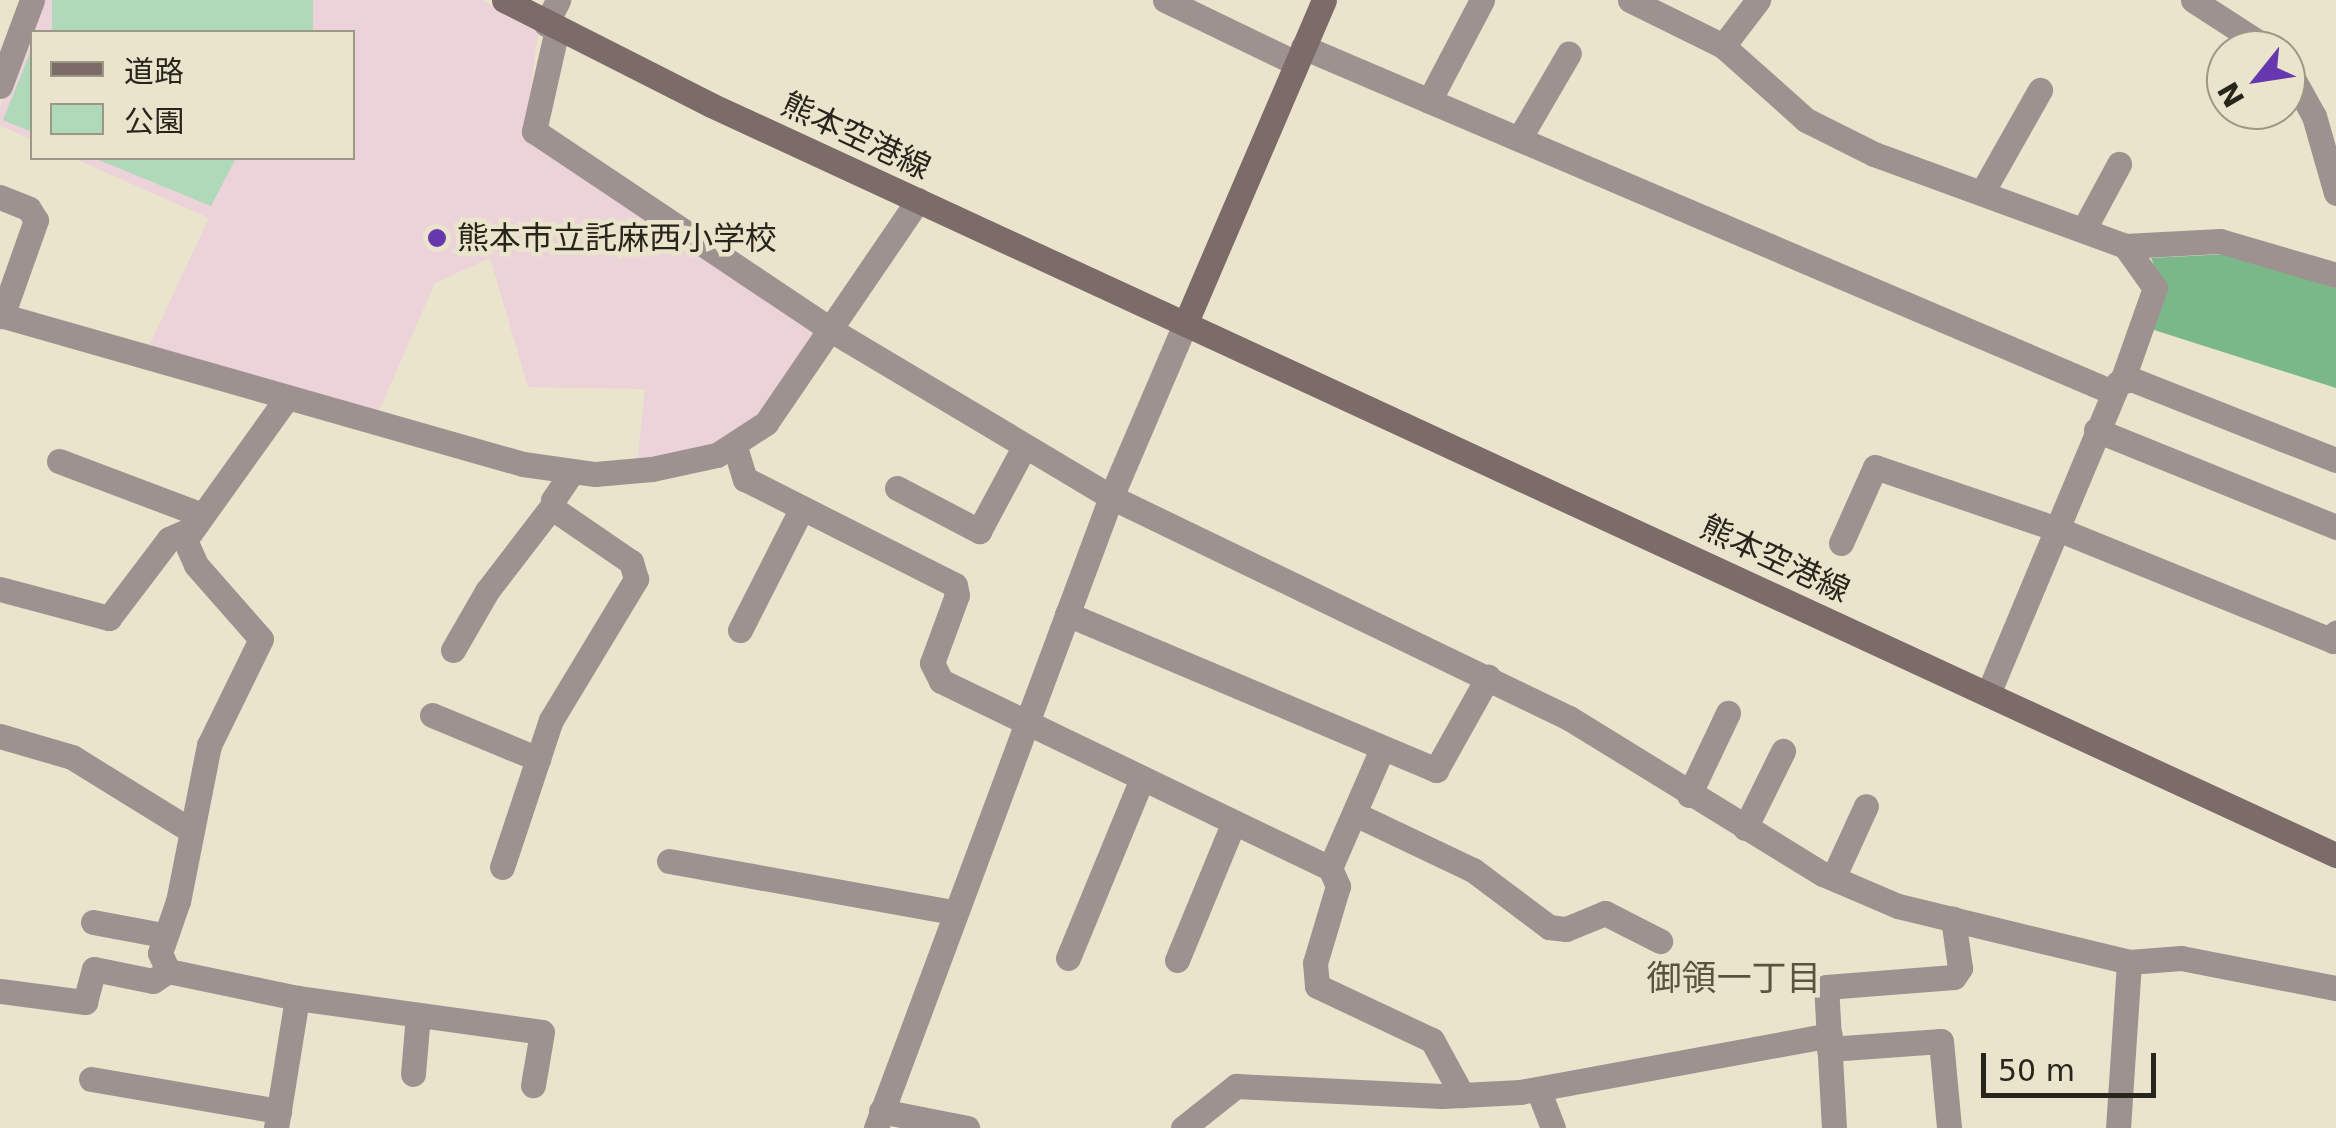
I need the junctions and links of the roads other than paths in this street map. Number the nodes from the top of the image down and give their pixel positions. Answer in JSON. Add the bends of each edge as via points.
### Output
{"nodes":[{"id":1,"x":32,"y":0,"type":"edge"},
{"id":2,"x":504,"y":0,"type":"edge"},
{"id":3,"x":558,"y":0,"type":"edge"},
{"id":4,"x":1165,"y":0,"type":"edge"},
{"id":5,"x":1324,"y":0,"type":"edge"},
{"id":6,"x":1482,"y":0,"type":"edge"},
{"id":7,"x":1630,"y":0,"type":"edge"},
{"id":8,"x":1758,"y":0,"type":"edge"},
{"id":9,"x":2194,"y":0,"type":"edge"},
{"id":10,"x":552,"y":26,"type":"junction"},
{"id":11,"x":2240,"y":30,"type":"edge"},
{"id":12,"x":1722,"y":46,"type":"junction"},
{"id":13,"x":1569,"y":52,"type":"dead end"},
{"id":14,"x":1299,"y":55,"type":"junction"},
{"id":15,"x":3,"y":71,"type":"edge"},
{"id":16,"x":2040,"y":90,"type":"dead end"},
{"id":17,"x":1429,"y":101,"type":"junction"},
{"id":18,"x":2306,"y":101,"type":"edge"},
{"id":19,"x":2309,"y":106,"type":"junction"},
{"id":20,"x":2336,"y":118,"type":"edge"},
{"id":21,"x":1519,"y":140,"type":"junction"},
{"id":22,"x":2118,"y":164,"type":"dead end"},
{"id":23,"x":1984,"y":190,"type":"junction"},
{"id":24,"x":2336,"y":193,"type":"edge"},
{"id":25,"x":0,"y":197,"type":"edge"},
{"id":26,"x":918,"y":200,"type":"junction"},
{"id":27,"x":2084,"y":229,"type":"junction"},
{"id":28,"x":2125,"y":246,"type":"junction"},
{"id":29,"x":2336,"y":275,"type":"edge"},
{"id":30,"x":1,"y":316,"type":"edge"},
{"id":31,"x":1186,"y":322,"type":"junction"},
{"id":32,"x":831,"y":330,"type":"junction"},
{"id":33,"x":2116,"y":386,"type":"junction"},
{"id":34,"x":286,"y":399,"type":"junction"},
{"id":35,"x":2096,"y":430,"type":"junction"},
{"id":36,"x":735,"y":448,"type":"junction"},
{"id":37,"x":1023,"y":449,"type":"junction"},
{"id":38,"x":2336,"y":460,"type":"edge"},
{"id":39,"x":59,"y":462,"type":"dead end"},
{"id":40,"x":571,"y":473,"type":"junction"},
{"id":41,"x":896,"y":488,"type":"dead end"},
{"id":42,"x":1111,"y":497,"type":"junction"},
{"id":43,"x":553,"y":505,"type":"junction"},
{"id":44,"x":802,"y":508,"type":"junction"},
{"id":45,"x":193,"y":523,"type":"junction"},
{"id":46,"x":2336,"y":527,"type":"edge"},
{"id":47,"x":2060,"y":530,"type":"junction"},
{"id":48,"x":1840,"y":543,"type":"dead end"},
{"id":49,"x":0,"y":589,"type":"edge"},
{"id":50,"x":1067,"y":614,"type":"junction"},
{"id":51,"x":740,"y":630,"type":"dead end"},
{"id":52,"x":2336,"y":633,"type":"edge"},
{"id":53,"x":453,"y":650,"type":"dead end"},
{"id":54,"x":1488,"y":677,"type":"junction"},
{"id":55,"x":1988,"y":694,"type":"junction"},
{"id":56,"x":1728,"y":713,"type":"dead end"},
{"id":57,"x":432,"y":715,"type":"dead end"},
{"id":58,"x":1024,"y":725,"type":"junction"},
{"id":59,"x":0,"y":736,"type":"edge"},
{"id":60,"x":1382,"y":748,"type":"junction"},
{"id":61,"x":1783,"y":751,"type":"dead end"},
{"id":62,"x":538,"y":759,"type":"junction"},
{"id":63,"x":1141,"y":781,"type":"junction"},
{"id":64,"x":1689,"y":795,"type":"junction"},
{"id":65,"x":1866,"y":806,"type":"dead end"},
{"id":66,"x":1355,"y":814,"type":"junction"},
{"id":67,"x":1232,"y":824,"type":"junction"},
{"id":68,"x":1745,"y":828,"type":"junction"},
{"id":69,"x":190,"y":830,"type":"junction"},
{"id":70,"x":2336,"y":855,"type":"edge"},
{"id":71,"x":670,"y":861,"type":"dead end"},
{"id":72,"x":502,"y":867,"type":"dead end"},
{"id":73,"x":1330,"y":868,"type":"junction"},
{"id":74,"x":1833,"y":878,"type":"junction"},
{"id":75,"x":952,"y":912,"type":"junction"},
{"id":76,"x":1953,"y":918,"type":"junction"},
{"id":77,"x":93,"y":922,"type":"dead end"},
{"id":78,"x":163,"y":935,"type":"junction"},
{"id":79,"x":1660,"y":940,"type":"dead end"},
{"id":80,"x":1068,"y":958,"type":"dead end"},
{"id":81,"x":1176,"y":960,"type":"dead end"},
{"id":82,"x":2129,"y":962,"type":"junction"},
{"id":83,"x":168,"y":971,"type":"junction"},
{"id":84,"x":2336,"y":988,"type":"edge"},
{"id":85,"x":0,"y":991,"type":"edge"},
{"id":86,"x":297,"y":998,"type":"junction"},
{"id":87,"x":418,"y":1014,"type":"junction"},
{"id":88,"x":1830,"y":1042,"type":"junction"},
{"id":89,"x":413,"y":1074,"type":"dead end"},
{"id":90,"x":91,"y":1079,"type":"dead end"},
{"id":91,"x":533,"y":1085,"type":"dead end"},
{"id":92,"x":1538,"y":1089,"type":"junction"},
{"id":93,"x":1220,"y":1094,"type":"junction"},
{"id":94,"x":1462,"y":1095,"type":"junction"},
{"id":95,"x":278,"y":1120,"type":"edge"},
{"id":96,"x":878,"y":1120,"type":"edge"},
{"id":97,"x":966,"y":1128,"type":"edge"},
{"id":98,"x":1183,"y":1128,"type":"edge"},
{"id":99,"x":1220,"y":1128,"type":"edge"},
{"id":100,"x":1553,"y":1128,"type":"edge"},
{"id":101,"x":1834,"y":1128,"type":"edge"},
{"id":102,"x":1949,"y":1128,"type":"edge"},
{"id":103,"x":2118,"y":1128,"type":"edge"}],
"edges":[{"from":1,"to":15,"type":"street"},
{"from":2,"to":10,"type":"main road","name":"熊本空港線"},
{"from":3,"to":10,"type":"street"},
{"from":4,"to":14,"type":"street"},
{"from":5,"to":14,"type":"main road"},
{"from":6,"to":17,"type":"street"},
{"from":7,"to":12,"type":"street"},
{"from":8,"to":12,"type":"street"},
{"from":9,"to":11,"type":"street"},
{"from":10,"to":26,"type":"main road","name":"熊本空港線"},
{"from":10,"to":32,"type":"street","via":[[534,131]]},
{"from":12,"to":23,"type":"street","via":[[1815,126],[1874,154]]},
{"from":13,"to":21,"type":"street"},
{"from":14,"to":17,"type":"street"},
{"from":14,"to":31,"type":"main road"},
{"from":16,"to":23,"type":"street"},
{"from":17,"to":21,"type":"street"},
{"from":18,"to":19,"type":"street"},
{"from":19,"to":20,"type":"street"},
{"from":19,"to":24,"type":"street"},
{"from":21,"to":33,"type":"street"},
{"from":22,"to":27,"type":"street"},
{"from":23,"to":27,"type":"street"},
{"from":25,"to":30,"type":"street","via":[[29,209],[36,220]]},
{"from":26,"to":31,"type":"main road","name":"熊本空港線"},
{"from":26,"to":32,"type":"street"},
{"from":27,"to":28,"type":"street"},
{"from":28,"to":29,"type":"street","via":[[2220,241]]},
{"from":28,"to":33,"type":"street","via":[[2155,288]]},
{"from":30,"to":34,"type":"street"},
{"from":31,"to":42,"type":"street"},
{"from":31,"to":55,"type":"main road","name":"熊本空港線"},
{"from":32,"to":36,"type":"street","via":[[766,423]]},
{"from":32,"to":37,"type":"street"},
{"from":33,"to":35,"type":"street"},
{"from":33,"to":38,"type":"street"},
{"from":34,"to":40,"type":"street"},
{"from":34,"to":45,"type":"street"},
{"from":35,"to":46,"type":"street"},
{"from":35,"to":47,"type":"street"},
{"from":36,"to":40,"type":"street","via":[[652,469]]},
{"from":36,"to":44,"type":"street","via":[[745,479]]},
{"from":37,"to":41,"type":"street","via":[[979,531]]},
{"from":37,"to":42,"type":"street"},
{"from":39,"to":45,"type":"street"},
{"from":40,"to":43,"type":"street"},
{"from":42,"to":50,"type":"street"},
{"from":42,"to":54,"type":"street"},
{"from":43,"to":53,"type":"street","via":[[486,592]]},
{"from":43,"to":62,"type":"street","via":[[631,562],[637,574],[552,720]]},
{"from":44,"to":51,"type":"street"},
{"from":44,"to":58,"type":"street","via":[[955,585],[958,595],[932,663],[936,676]]},
{"from":45,"to":49,"type":"street","via":[[170,539],[109,618]]},
{"from":45,"to":69,"type":"street","via":[[190,556],[261,640],[209,745]]},
{"from":47,"to":48,"type":"street","via":[[1875,466]]},
{"from":47,"to":52,"type":"street","via":[[2333,641]]},
{"from":47,"to":55,"type":"street"},
{"from":50,"to":58,"type":"street"},
{"from":50,"to":60,"type":"street"},
{"from":54,"to":60,"type":"street","via":[[1441,769]]},
{"from":54,"to":64,"type":"street","via":[[1568,718]]},
{"from":55,"to":70,"type":"main road","name":"熊本空港線"},
{"from":56,"to":64,"type":"street"},
{"from":57,"to":62,"type":"street"},
{"from":58,"to":63,"type":"street"},
{"from":58,"to":75,"type":"street"},
{"from":59,"to":69,"type":"street","via":[[72,757]]},
{"from":60,"to":66,"type":"street"},
{"from":61,"to":68,"type":"street"},
{"from":62,"to":72,"type":"street"},
{"from":63,"to":67,"type":"street"},
{"from":63,"to":80,"type":"street"},
{"from":64,"to":68,"type":"street"},
{"from":65,"to":74,"type":"street"},
{"from":66,"to":73,"type":"street"},
{"from":66,"to":79,"type":"street","via":[[1484,876],[1548,927],[1566,929],[1604,913]]},
{"from":67,"to":73,"type":"street"},
{"from":67,"to":81,"type":"street"},
{"from":68,"to":74,"type":"street"},
{"from":69,"to":78,"type":"street","via":[[178,902]]},
{"from":71,"to":75,"type":"street"},
{"from":73,"to":94,"type":"street","via":[[1338,886],[1314,968],[1317,986],[1432,1040]]},
{"from":74,"to":76,"type":"street","via":[[1898,906]]},
{"from":75,"to":96,"type":"street"},
{"from":76,"to":82,"type":"street"},
{"from":76,"to":88,"type":"street","via":[[1956,974],[1826,987]]},
{"from":77,"to":78,"type":"street"},
{"from":78,"to":83,"type":"street","via":[[161,961]]},
{"from":82,"to":84,"type":"street","via":[[2181,958]]},
{"from":82,"to":103,"type":"street"},
{"from":83,"to":85,"type":"street","via":[[153,980],[94,969],[85,1002]]},
{"from":83,"to":86,"type":"street"},
{"from":86,"to":87,"type":"street"},
{"from":86,"to":95,"type":"street"},
{"from":87,"to":89,"type":"street"},
{"from":87,"to":91,"type":"street","via":[[542,1032]]},
{"from":88,"to":92,"type":"street"},
{"from":88,"to":101,"type":"street"},
{"from":88,"to":102,"type":"street","via":[[1942,1041]]},
{"from":90,"to":95,"type":"street"},
{"from":92,"to":94,"type":"street"},
{"from":92,"to":100,"type":"street"},
{"from":93,"to":94,"type":"street","via":[[1236,1086]]},
{"from":93,"to":98,"type":"street"},
{"from":93,"to":99,"type":"street"},
{"from":96,"to":97,"type":"street"}]}
